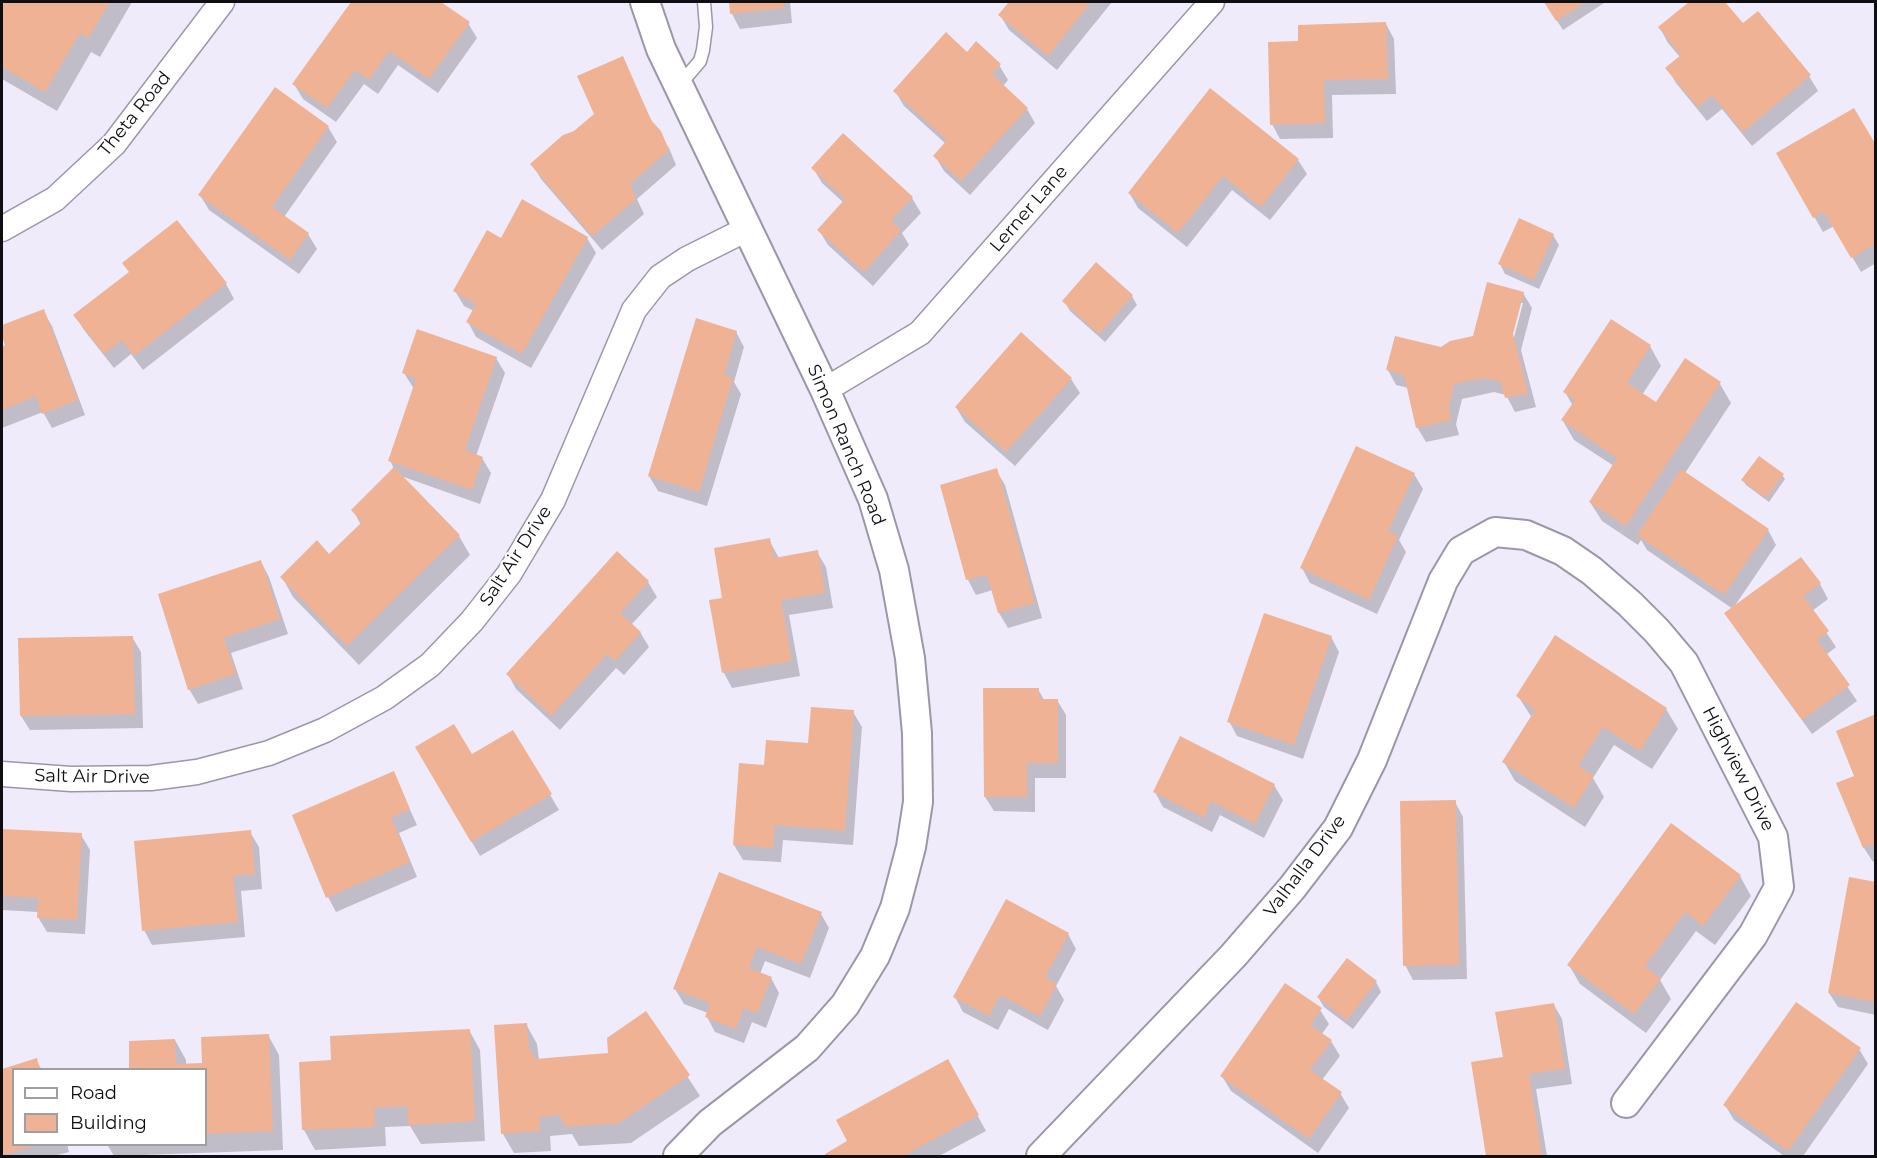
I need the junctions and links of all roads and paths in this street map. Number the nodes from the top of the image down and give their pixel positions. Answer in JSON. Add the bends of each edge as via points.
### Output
{"nodes":[{"id":1,"x":222,"y":2,"type":"edge"},
{"id":2,"x":645,"y":2,"type":"edge"},
{"id":3,"x":704,"y":2,"type":"edge"},
{"id":4,"x":1212,"y":2,"type":"edge"},
{"id":5,"x":677,"y":84,"type":"junction"},
{"id":6,"x":2,"y":229,"type":"edge"},
{"id":7,"x":747,"y":229,"type":"junction"},
{"id":8,"x":825,"y":390,"type":"junction"},
{"id":9,"x":1495,"y":532,"type":"joint"},
{"id":10,"x":2,"y":774,"type":"edge"},
{"id":11,"x":1626,"y":1103,"type":"dead end"},
{"id":12,"x":678,"y":1156,"type":"edge"},
{"id":13,"x":1041,"y":1156,"type":"edge"}],
"edges":[{"from":1,"to":6,"type":"street","name":"Theta Road","via":[[114,144],[55,199]]},
{"from":2,"to":5,"type":"street","name":"Simon Ranch Road"},
{"from":3,"to":5,"type":"lane","via":[[704,50],[700,61]]},
{"from":4,"to":8,"type":"street","name":"Lerner Lane","via":[[920,333]]},
{"from":5,"to":7,"type":"street","name":"Simon Ranch Road"},
{"from":7,"to":8,"type":"street","name":"Simon Ranch Road"},
{"from":7,"to":10,"type":"street","name":"Salt Air Drive","via":[[660,277],[634,310],[553,500],[508,574],[472,621],[430,665],[384,698],[325,730],[269,753],[197,772],[128,779]]},
{"from":8,"to":12,"type":"street","name":"Simon Ranch Road","via":[[873,499],[896,581],[910,658],[917,733],[918,802],[911,847],[896,908],[884,937],[844,1005],[807,1048],[710,1123]]},
{"from":9,"to":11,"type":"street","name":"Highview Drive","via":[[1526,535],[1563,551],[1630,603],[1657,631],[1684,663],[1773,837],[1779,887],[1753,934]]},
{"from":9,"to":13,"type":"street","name":"Valhalla Drive","via":[[1461,551],[1443,581],[1372,760],[1338,828],[1233,956]]}]}
